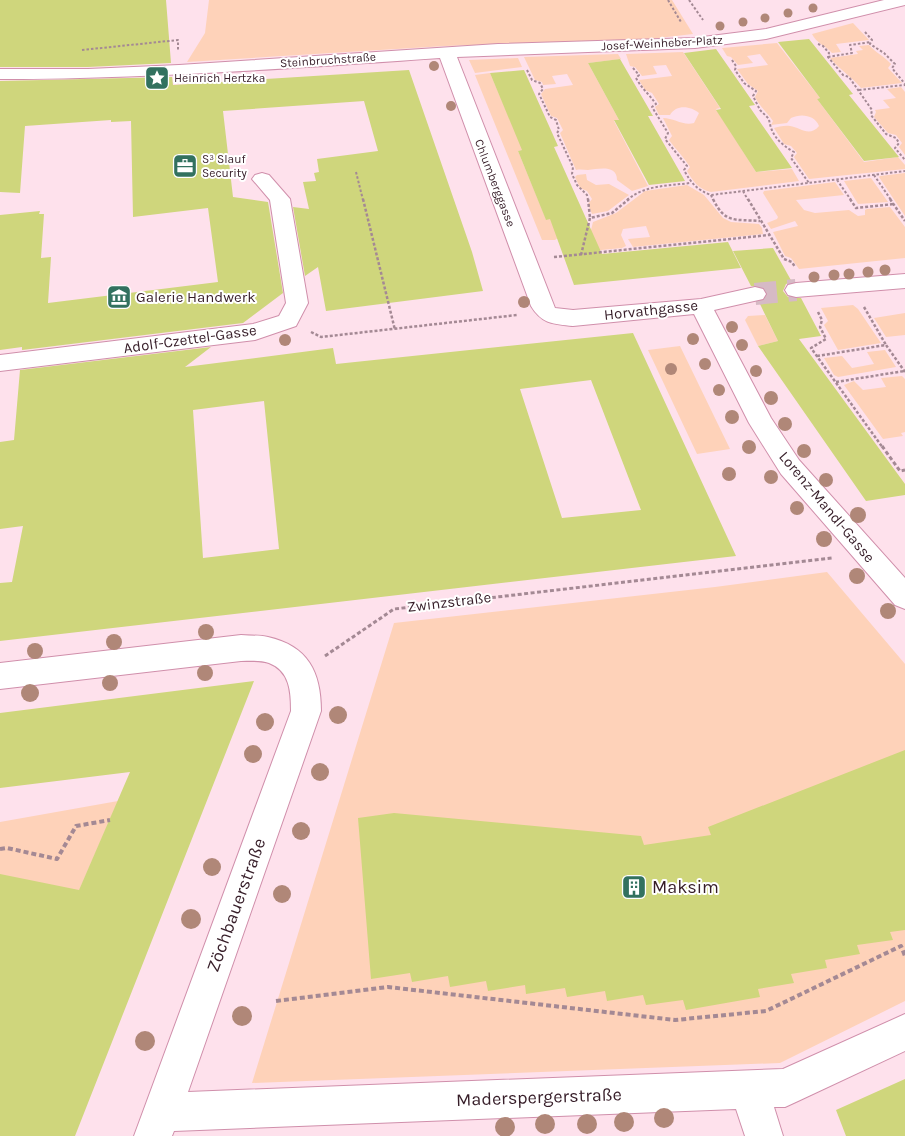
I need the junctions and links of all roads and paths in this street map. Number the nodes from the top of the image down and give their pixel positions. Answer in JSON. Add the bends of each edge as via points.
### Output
{"nodes":[{"id":1,"x":904,"y":0,"type":"edge"},
{"id":2,"x":690,"y":1,"type":"dead end"},
{"id":3,"x":694,"y":1,"type":"edge"},
{"id":4,"x":848,"y":14,"type":"junction"},
{"id":5,"x":799,"y":27,"type":"junction"},
{"id":6,"x":717,"y":41,"type":"junction"},
{"id":7,"x":871,"y":42,"type":"junction"},
{"id":8,"x":622,"y":46,"type":"junction"},
{"id":9,"x":446,"y":52,"type":"junction"},
{"id":10,"x":828,"y":57,"type":"junction"},
{"id":11,"x":526,"y":68,"type":"dead end"},
{"id":12,"x":0,"y":74,"type":"edge"},
{"id":13,"x":905,"y":84,"type":"edge"},
{"id":14,"x":859,"y":90,"type":"junction"},
{"id":15,"x":905,"y":160,"type":"edge"},
{"id":16,"x":905,"y":171,"type":"edge"},
{"id":17,"x":356,"y":172,"type":"dead end"},
{"id":18,"x":874,"y":175,"type":"junction"},
{"id":19,"x":262,"y":179,"type":"dead end"},
{"id":20,"x":837,"y":180,"type":"junction"},
{"id":21,"x":690,"y":183,"type":"junction"},
{"id":22,"x":810,"y":183,"type":"junction"},
{"id":23,"x":743,"y":191,"type":"junction"},
{"id":24,"x":711,"y":195,"type":"junction"},
{"id":25,"x":894,"y":204,"type":"junction"},
{"id":26,"x":590,"y":218,"type":"junction"},
{"id":27,"x":761,"y":221,"type":"junction"},
{"id":28,"x":905,"y":221,"type":"edge"},
{"id":29,"x":769,"y":235,"type":"junction"},
{"id":30,"x":581,"y":255,"type":"junction"},
{"id":31,"x":524,"y":260,"type":"junction"},
{"id":32,"x":905,"y":281,"type":"edge"},
{"id":33,"x":851,"y":286,"type":"junction"},
{"id":34,"x":802,"y":290,"type":"junction"},
{"id":35,"x":755,"y":294,"type":"tunnel mouth"},
{"id":36,"x":701,"y":306,"type":"junction"},
{"id":37,"x":547,"y":313,"type":"junction"},
{"id":38,"x":288,"y":321,"type":"junction"},
{"id":39,"x":394,"y":330,"type":"junction"},
{"id":40,"x":886,"y":345,"type":"junction"},
{"id":41,"x":817,"y":356,"type":"junction"},
{"id":42,"x":0,"y":363,"type":"edge"},
{"id":43,"x":904,"y":371,"type":"edge"},
{"id":44,"x":836,"y":382,"type":"junction"},
{"id":45,"x":905,"y":470,"type":"edge"},
{"id":46,"x":865,"y":554,"type":"junction"},
{"id":47,"x":900,"y":584,"type":"edge"},
{"id":48,"x":301,"y":672,"type":"junction"},
{"id":49,"x":0,"y":676,"type":"edge"},
{"id":50,"x":110,"y":820,"type":"dead end"},
{"id":51,"x":0,"y":849,"type":"edge"},
{"id":52,"x":905,"y":956,"type":"edge"},
{"id":53,"x":276,"y":1001,"type":"dead end"},
{"id":54,"x":905,"y":1032,"type":"edge"},
{"id":55,"x":749,"y":1089,"type":"junction"},
{"id":56,"x":157,"y":1124,"type":"edge"},
{"id":57,"x":764,"y":1136,"type":"edge"}],
"edges":[{"from":1,"to":4,"type":"street","name":"Josef-Weinheber-Platz"},
{"from":2,"to":3,"type":"path"},
{"from":4,"to":5,"type":"street","name":"Josef-Weinheber-Platz"},
{"from":4,"to":7,"type":"path"},
{"from":5,"to":6,"type":"street","name":"Josef-Weinheber-Platz"},
{"from":5,"to":10,"type":"path","via":[[823,46],[829,53]]},
{"from":6,"to":8,"type":"street","name":"Josef-Weinheber-Platz"},
{"from":6,"to":22,"type":"path","via":[[724,56],[733,61],[744,83],[756,91],[753,96],[761,112],[767,115],[769,127],[782,145],[794,152],[791,158]]},
{"from":7,"to":10,"type":"path","via":[[850,46],[852,53]]},
{"from":7,"to":13,"type":"path","via":[[895,64],[892,68]]},
{"from":8,"to":9,"type":"street","name":"Josef-Weinheber-Platz"},
{"from":8,"to":21,"type":"path","via":[[629,66],[639,74],[636,78],[644,92],[656,104],[652,108],[668,133],[665,139],[687,166],[684,170]]},
{"from":9,"to":12,"type":"street","name":"Steinbruchstraße","via":[[179,70]]},
{"from":9,"to":31,"type":"street","name":"Chlumberggasse"},
{"from":10,"to":14,"type":"path"},
{"from":11,"to":26,"type":"path","via":[[532,80],[540,83],[542,89],[539,94],[550,117],[556,120],[557,133],[573,167],[572,174],[587,195]]},
{"from":13,"to":14,"type":"path"},
{"from":14,"to":15,"type":"path","via":[[872,110],[871,116],[886,134],[896,138],[899,143],[895,148]]},
{"from":16,"to":18,"type":"path"},
{"from":17,"to":39,"type":"path"},
{"from":18,"to":20,"type":"path"},
{"from":18,"to":25,"type":"path"},
{"from":19,"to":38,"type":"street","via":[[280,199],[297,303]]},
{"from":20,"to":22,"type":"path"},
{"from":20,"to":25,"type":"path","via":[[856,208]]},
{"from":21,"to":24,"type":"path","via":[[700,192]]},
{"from":21,"to":26,"type":"path","via":[[638,191],[612,212]]},
{"from":22,"to":23,"type":"path"},
{"from":23,"to":24,"type":"path"},
{"from":23,"to":27,"type":"path"},
{"from":24,"to":27,"type":"path","via":[[726,218]]},
{"from":25,"to":28,"type":"path"},
{"from":26,"to":30,"type":"path"},
{"from":27,"to":29,"type":"path"},
{"from":29,"to":30,"type":"path"},
{"from":29,"to":34,"type":"path","via":[[784,259],[792,262],[799,273]]},
{"from":30,"to":31,"type":"path"},
{"from":31,"to":37,"type":"street","name":"Chlumberggasse"},
{"from":32,"to":33,"type":"street"},
{"from":33,"to":34,"type":"street"},
{"from":33,"to":40,"type":"path"},
{"from":34,"to":41,"type":"path","via":[[822,320],[820,328],[826,339],[811,348]]},
{"from":35,"to":36,"type":"street","name":"Horvathgasse"},
{"from":36,"to":37,"type":"street","name":"Horvathgasse","via":[[573,318]]},
{"from":36,"to":46,"type":"street","name":"Lorenz-Mandl-Gasse","via":[[760,423],[790,467]]},
{"from":37,"to":39,"type":"path"},
{"from":38,"to":39,"type":"path","via":[[322,337]]},
{"from":38,"to":42,"type":"street","name":"Adolf-Czettel-Gasse","via":[[255,332]]},
{"from":40,"to":41,"type":"path"},
{"from":40,"to":43,"type":"path"},
{"from":41,"to":44,"type":"path"},
{"from":43,"to":44,"type":"path"},
{"from":44,"to":45,"type":"path","via":[[900,471]]},
{"from":46,"to":47,"type":"street","name":"Lorenz-Mandl-Gasse"},
{"from":46,"to":48,"type":"path","name":"Zwinzstraße","via":[[394,609]]},
{"from":48,"to":49,"type":"street","via":[[289,659],[269,650],[241,648]]},
{"from":48,"to":56,"type":"street","name":"Zöchbauerstraße","via":[[307,692],[306,711]]},
{"from":50,"to":51,"type":"path","via":[[76,826],[57,859]]},
{"from":52,"to":53,"type":"path","via":[[902,946],[766,1011],[675,1020],[388,987]]},
{"from":54,"to":55,"type":"street","name":"Maderspergerstraße","via":[[785,1088]]},
{"from":55,"to":56,"type":"street","name":"Maderspergerstraße"},
{"from":55,"to":57,"type":"street"}]}
